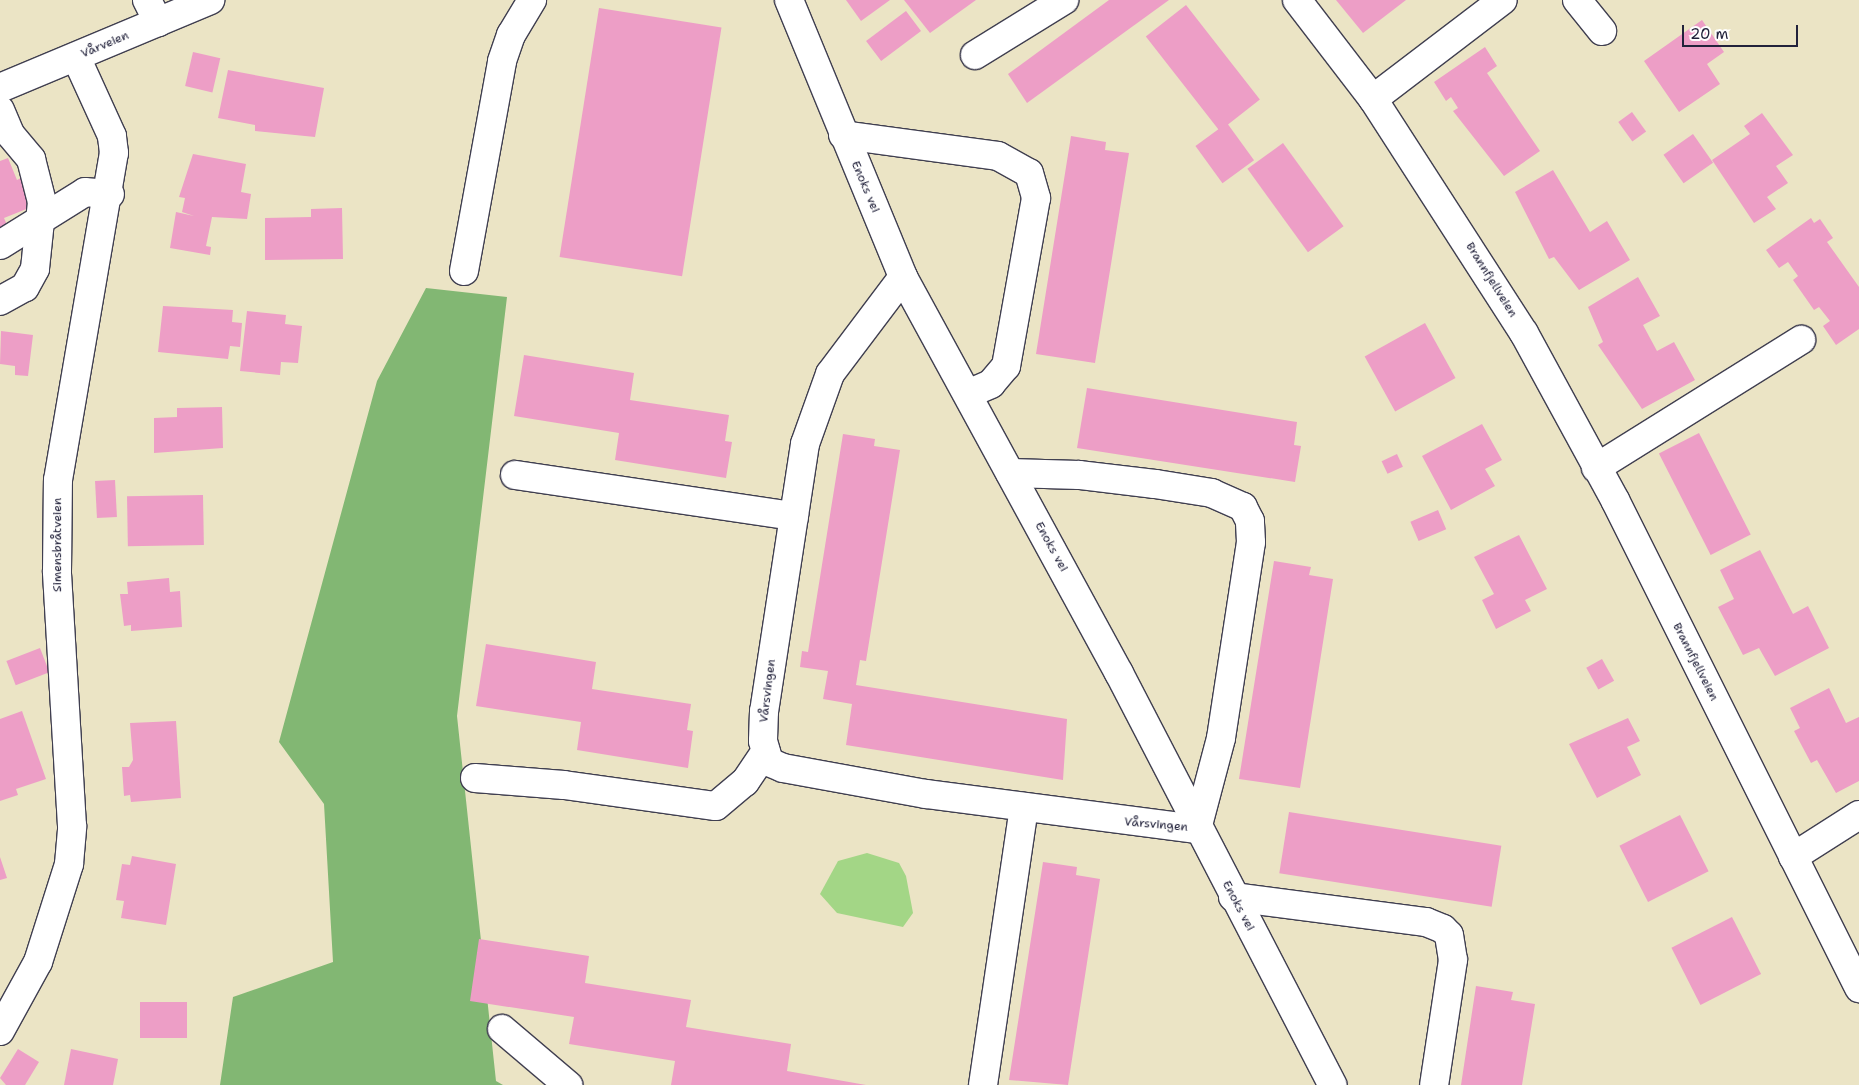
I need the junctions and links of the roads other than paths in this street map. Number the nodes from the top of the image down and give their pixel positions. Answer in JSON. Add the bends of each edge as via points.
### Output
{"nodes":[{"id":1,"x":210,"y":0,"type":"edge"},
{"id":2,"x":532,"y":0,"type":"edge"},
{"id":3,"x":789,"y":0,"type":"edge"},
{"id":4,"x":1064,"y":0,"type":"edge"},
{"id":5,"x":1297,"y":0,"type":"edge"},
{"id":6,"x":1503,"y":0,"type":"edge"},
{"id":7,"x":1577,"y":0,"type":"edge"},
{"id":8,"x":152,"y":11,"type":"edge"},
{"id":9,"x":1602,"y":31,"type":"dead end"},
{"id":10,"x":975,"y":55,"type":"dead end"},
{"id":11,"x":76,"y":57,"type":"junction"},
{"id":12,"x":0,"y":88,"type":"edge"},
{"id":13,"x":1373,"y":99,"type":"junction"},
{"id":14,"x":3,"y":127,"type":"edge"},
{"id":15,"x":843,"y":135,"type":"junction"},
{"id":16,"x":110,"y":194,"type":"junction"},
{"id":17,"x":40,"y":223,"type":"junction"},
{"id":18,"x":0,"y":245,"type":"edge"},
{"id":19,"x":464,"y":272,"type":"dead end"},
{"id":20,"x":903,"y":277,"type":"junction"},
{"id":21,"x":0,"y":301,"type":"edge"},
{"id":22,"x":1801,"y":340,"type":"dead end"},
{"id":23,"x":968,"y":394,"type":"junction"},
{"id":24,"x":1596,"y":468,"type":"junction"},
{"id":25,"x":1010,"y":473,"type":"junction"},
{"id":26,"x":515,"y":475,"type":"dead end"},
{"id":27,"x":794,"y":516,"type":"junction"},
{"id":28,"x":766,"y":751,"type":"junction"},
{"id":29,"x":475,"y":778,"type":"dead end"},
{"id":30,"x":1024,"y":807,"type":"junction"},
{"id":31,"x":1859,"y":815,"type":"edge"},
{"id":32,"x":1197,"y":829,"type":"junction"},
{"id":33,"x":1793,"y":857,"type":"junction"},
{"id":34,"x":1233,"y":896,"type":"junction"},
{"id":35,"x":1859,"y":988,"type":"edge"},
{"id":36,"x":502,"y":1029,"type":"dead end"},
{"id":37,"x":0,"y":1031,"type":"edge"},
{"id":38,"x":568,"y":1085,"type":"edge"},
{"id":39,"x":983,"y":1085,"type":"edge"},
{"id":40,"x":1332,"y":1085,"type":"edge"},
{"id":41,"x":1434,"y":1085,"type":"edge"}],
"edges":[{"from":1,"to":8,"type":"street","name":"Vårveien"},
{"from":2,"to":19,"type":"street","via":[[511,35],[502,62]]},
{"from":3,"to":15,"type":"street","name":"Enoks vei"},
{"from":4,"to":10,"type":"street"},
{"from":5,"to":13,"type":"street","name":"Brannfjellveien"},
{"from":6,"to":13,"type":"street"},
{"from":7,"to":9,"type":"street"},
{"from":8,"to":11,"type":"street","name":"Vårveien"},
{"from":11,"to":12,"type":"street","name":"Vårveien"},
{"from":11,"to":16,"type":"street","name":"Simensbråtveien","via":[[112,136]]},
{"from":13,"to":24,"type":"street","name":"Brannfjellveien","via":[[1524,333]]},
{"from":14,"to":17,"type":"street","via":[[31,159],[41,185]]},
{"from":15,"to":20,"type":"street","name":"Enoks vei"},
{"from":15,"to":23,"type":"street","via":[[998,156],[1029,173],[1036,198],[1006,366],[991,384]]},
{"from":16,"to":17,"type":"street","via":[[85,192]]},
{"from":16,"to":37,"type":"street","name":"Simensbråtveien","via":[[63,432],[58,480],[57,570],[72,826],[69,864],[38,962]]},
{"from":17,"to":18,"type":"street"},
{"from":17,"to":21,"type":"street","via":[[40,251],[31,278],[17,293]]},
{"from":20,"to":23,"type":"street","name":"Enoks vei"},
{"from":20,"to":27,"type":"street","name":"Vårsvingen","via":[[824,388],[805,444]]},
{"from":22,"to":24,"type":"street"},
{"from":23,"to":25,"type":"street","name":"Enoks vei"},
{"from":24,"to":33,"type":"street","name":"Brannfjellveien"},
{"from":25,"to":32,"type":"street","name":"Enoks vei"},
{"from":25,"to":32,"type":"street","via":[[1079,474],[1155,484],[1212,493],[1243,507],[1250,521],[1251,542],[1221,738]]},
{"from":26,"to":27,"type":"street"},
{"from":27,"to":28,"type":"street","name":"Vårsvingen","via":[[764,711]]},
{"from":28,"to":29,"type":"street","via":[[745,782],[716,806],[564,785]]},
{"from":28,"to":30,"type":"street","name":"Vårsvingen","via":[[769,762],[783,768]]},
{"from":30,"to":32,"type":"street","name":"Vårsvingen"},
{"from":30,"to":39,"type":"street"},
{"from":31,"to":33,"type":"street"},
{"from":32,"to":34,"type":"street","name":"Enoks vei"},
{"from":33,"to":35,"type":"street","name":"Brannfjellveien"},
{"from":34,"to":40,"type":"street","name":"Enoks vei"},
{"from":34,"to":41,"type":"street","via":[[1426,922],[1443,929],[1449,935],[1453,960]]},
{"from":36,"to":38,"type":"street"}]}
